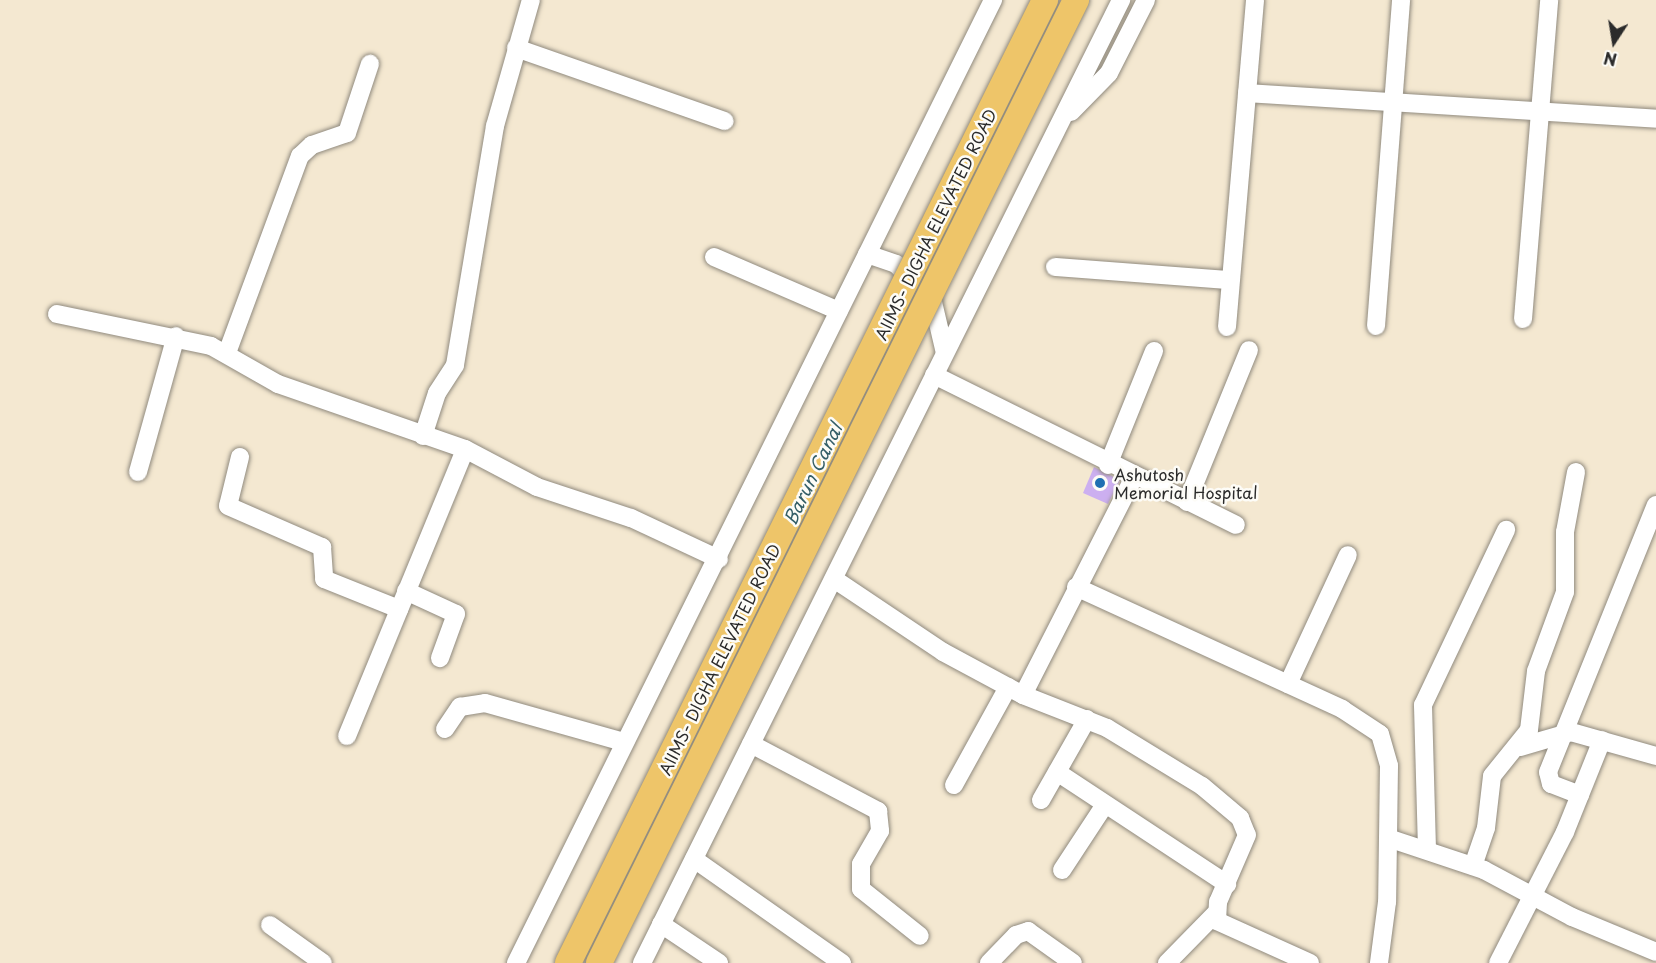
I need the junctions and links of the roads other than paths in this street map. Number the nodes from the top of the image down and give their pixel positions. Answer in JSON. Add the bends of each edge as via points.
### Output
{"nodes":[{"id":1,"x":531,"y":0,"type":"edge"},
{"id":2,"x":993,"y":0,"type":"edge"},
{"id":3,"x":1045,"y":0,"type":"edge"},
{"id":4,"x":1076,"y":0,"type":"edge"},
{"id":5,"x":1121,"y":0,"type":"edge"},
{"id":6,"x":1146,"y":0,"type":"edge"},
{"id":7,"x":1255,"y":0,"type":"edge"},
{"id":8,"x":1401,"y":0,"type":"edge"},
{"id":9,"x":1548,"y":0,"type":"edge"},
{"id":10,"x":516,"y":48,"type":"junction"},
{"id":11,"x":370,"y":63,"type":"dead end"},
{"id":12,"x":1247,"y":93,"type":"junction"},
{"id":13,"x":1394,"y":98,"type":"junction"},
{"id":14,"x":1540,"y":108,"type":"junction"},
{"id":15,"x":1656,"y":119,"type":"edge"},
{"id":16,"x":725,"y":122,"type":"dead end"},
{"id":17,"x":1059,"y":124,"type":"junction"},
{"id":18,"x":867,"y":254,"type":"junction"},
{"id":19,"x":714,"y":257,"type":"dead end"},
{"id":20,"x":1055,"y":267,"type":"dead end"},
{"id":21,"x":1229,"y":280,"type":"junction"},
{"id":22,"x":839,"y":311,"type":"junction"},
{"id":23,"x":57,"y":314,"type":"dead end"},
{"id":24,"x":1523,"y":319,"type":"dead end"},
{"id":25,"x":1376,"y":326,"type":"dead end"},
{"id":26,"x":1227,"y":327,"type":"dead end"},
{"id":27,"x":176,"y":336,"type":"junction"},
{"id":28,"x":1249,"y":350,"type":"dead end"},
{"id":29,"x":1154,"y":351,"type":"dead end"},
{"id":30,"x":227,"y":353,"type":"junction"},
{"id":31,"x":945,"y":353,"type":"junction"},
{"id":32,"x":934,"y":375,"type":"junction"},
{"id":33,"x":423,"y":436,"type":"junction"},
{"id":34,"x":465,"y":449,"type":"junction"},
{"id":35,"x":240,"y":457,"type":"dead end"},
{"id":36,"x":1108,"y":465,"type":"junction"},
{"id":37,"x":138,"y":472,"type":"dead end"},
{"id":38,"x":1576,"y":472,"type":"dead end"},
{"id":39,"x":1134,"y":477,"type":"junction"},
{"id":40,"x":1187,"y":502,"type":"junction"},
{"id":41,"x":1656,"y":505,"type":"edge"},
{"id":42,"x":1236,"y":525,"type":"dead end"},
{"id":43,"x":1506,"y":530,"type":"dead end"},
{"id":44,"x":1348,"y":555,"type":"dead end"},
{"id":45,"x":719,"y":559,"type":"junction"},
{"id":46,"x":834,"y":579,"type":"junction"},
{"id":47,"x":1076,"y":587,"type":"junction"},
{"id":48,"x":406,"y":591,"type":"junction"},
{"id":49,"x":399,"y":609,"type":"junction"},
{"id":50,"x":440,"y":658,"type":"dead end"},
{"id":51,"x":1288,"y":684,"type":"junction"},
{"id":52,"x":1016,"y":691,"type":"junction"},
{"id":53,"x":1087,"y":719,"type":"junction"},
{"id":54,"x":445,"y":729,"type":"dead end"},
{"id":55,"x":1561,"y":734,"type":"junction"},
{"id":56,"x":347,"y":736,"type":"dead end"},
{"id":57,"x":1602,"y":740,"type":"junction"},
{"id":58,"x":624,"y":742,"type":"junction"},
{"id":59,"x":751,"y":744,"type":"junction"},
{"id":60,"x":1520,"y":747,"type":"junction"},
{"id":61,"x":1656,"y":756,"type":"edge"},
{"id":62,"x":1057,"y":772,"type":"junction"},
{"id":63,"x":954,"y":785,"type":"dead end"},
{"id":64,"x":1580,"y":795,"type":"junction"},
{"id":65,"x":1041,"y":800,"type":"dead end"},
{"id":66,"x":1104,"y":806,"type":"junction"},
{"id":67,"x":1388,"y":838,"type":"junction"},
{"id":68,"x":1427,"y":849,"type":"junction"},
{"id":69,"x":694,"y":859,"type":"junction"},
{"id":70,"x":1473,"y":866,"type":"junction"},
{"id":71,"x":1062,"y":870,"type":"dead end"},
{"id":72,"x":1227,"y":884,"type":"junction"},
{"id":73,"x":1531,"y":895,"type":"junction"},
{"id":74,"x":1216,"y":913,"type":"junction"},
{"id":75,"x":270,"y":924,"type":"dead end"},
{"id":76,"x":661,"y":924,"type":"junction"},
{"id":77,"x":920,"y":936,"type":"dead end"},
{"id":78,"x":1656,"y":952,"type":"edge"},
{"id":79,"x":323,"y":963,"type":"edge"},
{"id":80,"x":516,"y":963,"type":"edge"},
{"id":81,"x":568,"y":963,"type":"edge"},
{"id":82,"x":599,"y":963,"type":"edge"},
{"id":83,"x":642,"y":963,"type":"edge"},
{"id":84,"x":719,"y":963,"type":"edge"},
{"id":85,"x":842,"y":963,"type":"edge"},
{"id":86,"x":989,"y":963,"type":"edge"},
{"id":87,"x":1073,"y":963,"type":"edge"},
{"id":88,"x":1167,"y":963,"type":"edge"},
{"id":89,"x":1310,"y":963,"type":"edge"},
{"id":90,"x":1379,"y":963,"type":"edge"},
{"id":91,"x":1498,"y":963,"type":"edge"}],
"edges":[{"from":1,"to":10,"type":"street"},
{"from":2,"to":18,"type":"street"},
{"from":3,"to":81,"type":"highway","name":"AIIMS- DIGHA ELEVATED ROAD","bridge":true},
{"from":4,"to":82,"type":"highway","name":"AIIMS- DIGHA ELEVATED ROAD","bridge":true},
{"from":5,"to":17,"type":"street"},
{"from":6,"to":17,"type":"street","via":[[1109,73]]},
{"from":7,"to":12,"type":"street"},
{"from":8,"to":13,"type":"street"},
{"from":9,"to":14,"type":"street"},
{"from":10,"to":16,"type":"street"},
{"from":10,"to":33,"type":"street","via":[[495,126],[455,365],[437,393]]},
{"from":11,"to":30,"type":"street","via":[[348,133],[312,145],[300,156]]},
{"from":12,"to":13,"type":"street"},
{"from":12,"to":21,"type":"street"},
{"from":13,"to":14,"type":"street"},
{"from":13,"to":25,"type":"street"},
{"from":14,"to":15,"type":"street"},
{"from":14,"to":24,"type":"street"},
{"from":17,"to":31,"type":"street"},
{"from":18,"to":22,"type":"street"},
{"from":18,"to":31,"type":"street","bridge":true,"via":[[901,269],[933,302]]},
{"from":19,"to":22,"type":"street"},
{"from":20,"to":21,"type":"street"},
{"from":21,"to":26,"type":"street"},
{"from":22,"to":45,"type":"street"},
{"from":23,"to":27,"type":"street"},
{"from":27,"to":30,"type":"street"},
{"from":27,"to":37,"type":"street"},
{"from":28,"to":40,"type":"street"},
{"from":29,"to":36,"type":"street"},
{"from":30,"to":33,"type":"street","via":[[278,384]]},
{"from":31,"to":32,"type":"street"},
{"from":32,"to":36,"type":"street"},
{"from":32,"to":46,"type":"street"},
{"from":33,"to":34,"type":"street"},
{"from":34,"to":45,"type":"street","via":[[537,487],[631,519]]},
{"from":34,"to":48,"type":"street"},
{"from":35,"to":49,"type":"street","via":[[228,506],[322,547],[324,579]]},
{"from":36,"to":39,"type":"street"},
{"from":38,"to":60,"type":"street","via":[[1564,538],[1565,592],[1539,663],[1531,724]]},
{"from":39,"to":40,"type":"street"},
{"from":39,"to":47,"type":"street"},
{"from":40,"to":42,"type":"street"},
{"from":41,"to":55,"type":"street"},
{"from":43,"to":68,"type":"street","via":[[1422,705]]},
{"from":44,"to":51,"type":"street"},
{"from":45,"to":58,"type":"street"},
{"from":46,"to":52,"type":"street","via":[[943,652]]},
{"from":46,"to":59,"type":"street"},
{"from":47,"to":51,"type":"street"},
{"from":47,"to":52,"type":"street"},
{"from":48,"to":49,"type":"street"},
{"from":48,"to":50,"type":"street","via":[[456,614]]},
{"from":49,"to":56,"type":"street"},
{"from":51,"to":67,"type":"street","via":[[1380,734],[1389,766]]},
{"from":52,"to":53,"type":"street"},
{"from":52,"to":63,"type":"street"},
{"from":53,"to":62,"type":"street"},
{"from":53,"to":72,"type":"street","via":[[1185,775],[1240,818],[1246,835]]},
{"from":54,"to":58,"type":"street","via":[[460,707],[485,703]]},
{"from":55,"to":57,"type":"street"},
{"from":55,"to":60,"type":"street"},
{"from":55,"to":64,"type":"street","via":[[1548,781]]},
{"from":57,"to":61,"type":"street"},
{"from":57,"to":64,"type":"street"},
{"from":58,"to":80,"type":"street"},
{"from":59,"to":69,"type":"street"},
{"from":59,"to":77,"type":"street","via":[[878,811],[880,831],[861,864],[861,889]]},
{"from":60,"to":70,"type":"street","via":[[1492,776],[1486,828]]},
{"from":62,"to":65,"type":"street"},
{"from":62,"to":66,"type":"street"},
{"from":64,"to":73,"type":"street"},
{"from":66,"to":71,"type":"street"},
{"from":66,"to":72,"type":"street"},
{"from":67,"to":68,"type":"street"},
{"from":67,"to":90,"type":"street"},
{"from":68,"to":70,"type":"street"},
{"from":69,"to":76,"type":"street"},
{"from":69,"to":85,"type":"street"},
{"from":70,"to":73,"type":"street"},
{"from":72,"to":74,"type":"street"},
{"from":73,"to":78,"type":"street"},
{"from":73,"to":91,"type":"street"},
{"from":74,"to":88,"type":"street"},
{"from":74,"to":89,"type":"street","via":[[1221,925]]},
{"from":75,"to":79,"type":"street"},
{"from":76,"to":83,"type":"street"},
{"from":76,"to":84,"type":"street"},
{"from":86,"to":87,"type":"street","via":[[1016,935],[1028,931]]}]}
